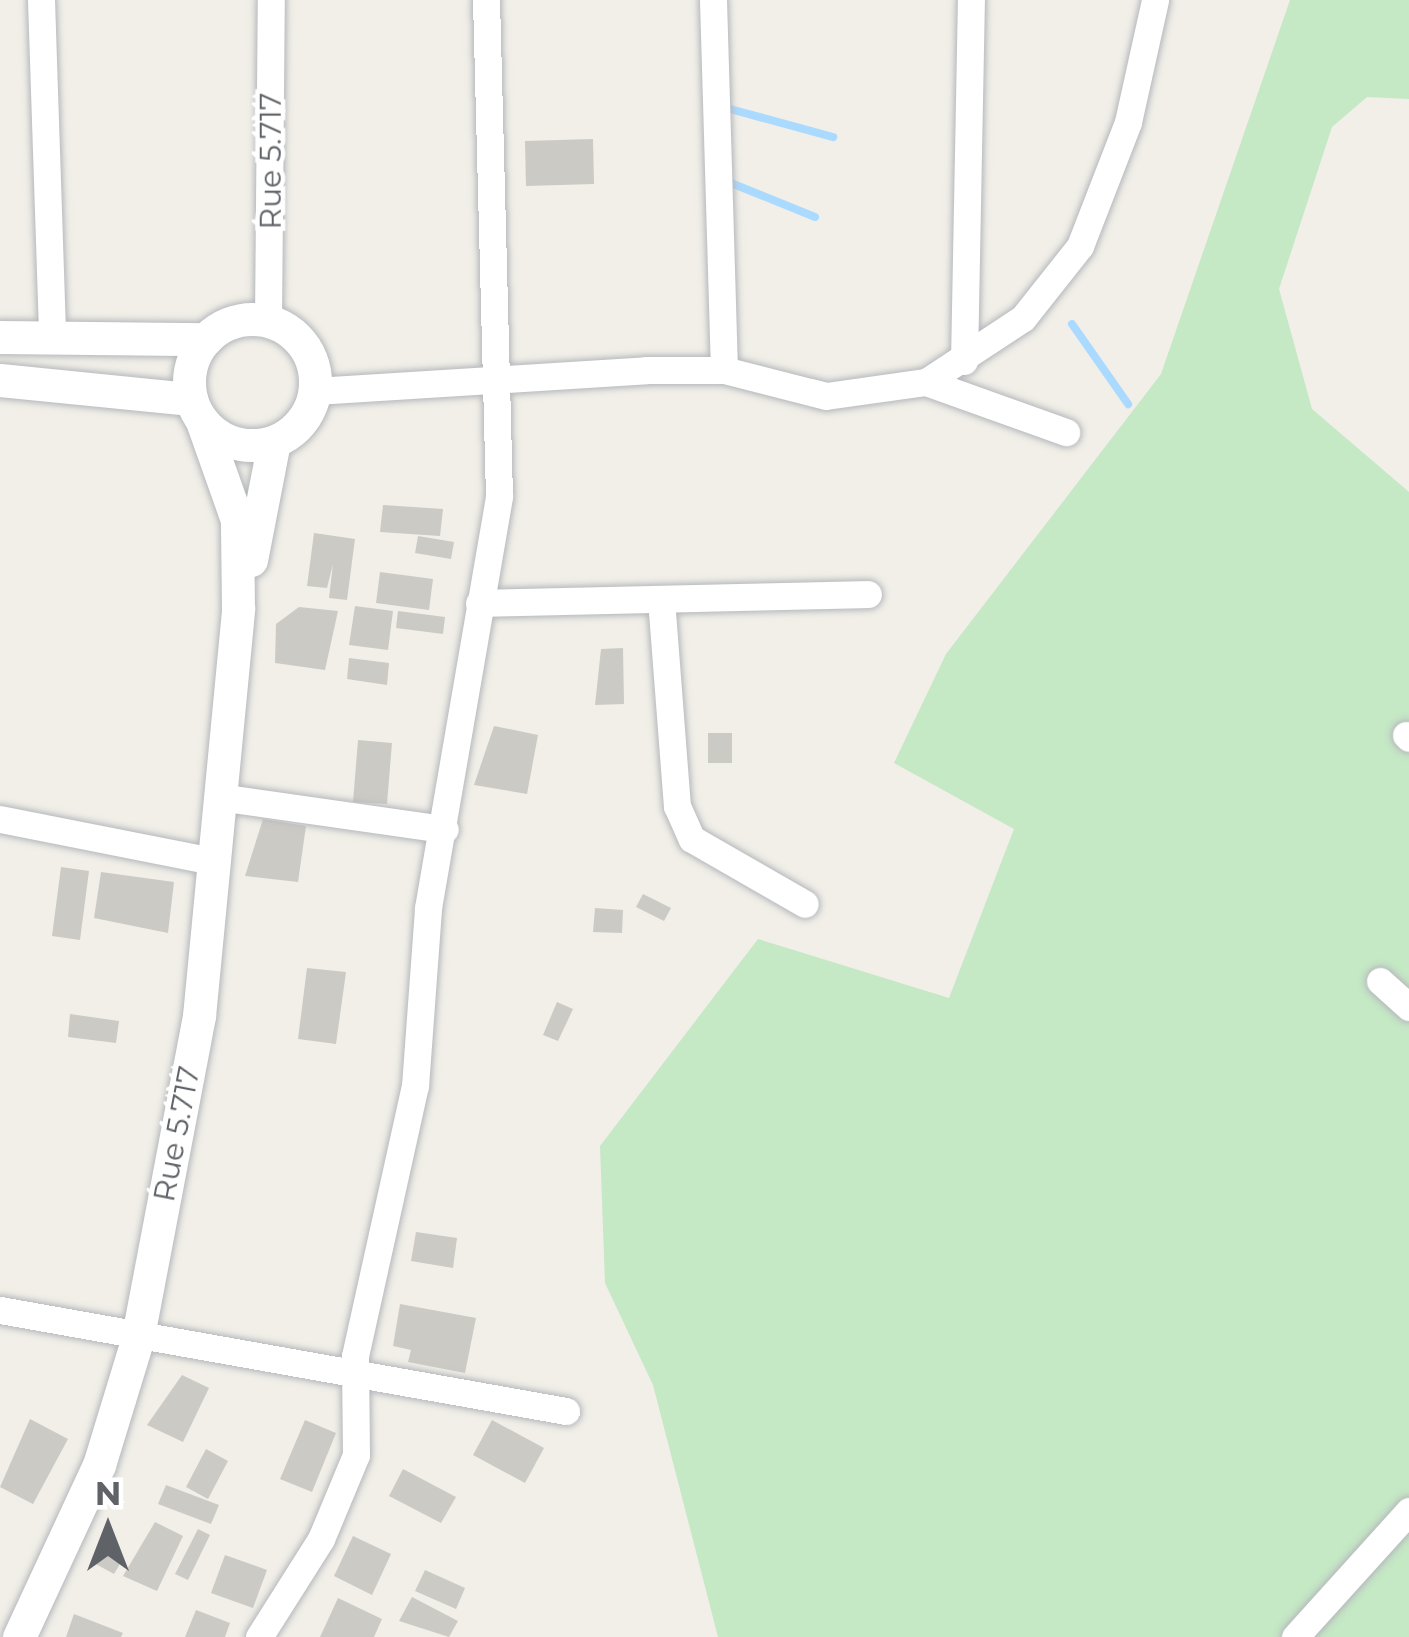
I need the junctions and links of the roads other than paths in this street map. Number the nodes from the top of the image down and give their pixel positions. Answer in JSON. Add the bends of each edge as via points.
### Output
{"nodes":[{"id":1,"x":41,"y":0,"type":"edge"},
{"id":2,"x":271,"y":0,"type":"edge"},
{"id":3,"x":486,"y":0,"type":"edge"},
{"id":4,"x":713,"y":0,"type":"edge"},
{"id":5,"x":971,"y":0,"type":"edge"},
{"id":6,"x":1155,"y":0,"type":"edge"},
{"id":7,"x":268,"y":321,"type":"junction"},
{"id":8,"x":0,"y":337,"type":"edge"},
{"id":9,"x":52,"y":337,"type":"junction"},
{"id":10,"x":206,"y":339,"type":"junction"},
{"id":11,"x":964,"y":361,"type":"junction"},
{"id":12,"x":724,"y":370,"type":"junction"},
{"id":13,"x":0,"y":380,"type":"edge"},
{"id":14,"x":494,"y":382,"type":"junction"},
{"id":15,"x":926,"y":382,"type":"junction"},
{"id":16,"x":315,"y":391,"type":"junction"},
{"id":17,"x":197,"y":410,"type":"junction"},
{"id":18,"x":1066,"y":432,"type":"dead end"},
{"id":19,"x":274,"y":442,"type":"junction"},
{"id":20,"x":868,"y":594,"type":"dead end"},
{"id":21,"x":661,"y":599,"type":"junction"},
{"id":22,"x":479,"y":603,"type":"junction"},
{"id":23,"x":238,"y":608,"type":"junction"},
{"id":24,"x":218,"y":797,"type":"junction"},
{"id":25,"x":0,"y":819,"type":"edge"},
{"id":26,"x":445,"y":829,"type":"junction"},
{"id":27,"x":212,"y":861,"type":"junction"},
{"id":28,"x":805,"y":904,"type":"dead end"},
{"id":29,"x":1380,"y":981,"type":"dead end"},
{"id":30,"x":1409,"y":1007,"type":"edge"},
{"id":31,"x":0,"y":1310,"type":"edge"},
{"id":32,"x":137,"y":1341,"type":"junction"},
{"id":33,"x":356,"y":1374,"type":"junction"},
{"id":34,"x":566,"y":1411,"type":"dead end"},
{"id":35,"x":1409,"y":1511,"type":"edge"},
{"id":36,"x":19,"y":1637,"type":"edge"},
{"id":37,"x":259,"y":1637,"type":"edge"},
{"id":38,"x":1295,"y":1637,"type":"edge"}],
"edges":[{"from":1,"to":9,"type":"street"},
{"from":2,"to":7,"type":"street","name":"Rue 5.717"},
{"from":3,"to":14,"type":"street"},
{"from":4,"to":12,"type":"street"},
{"from":5,"to":11,"type":"street"},
{"from":6,"to":11,"type":"street","via":[[1128,122],[1080,246],[1023,318]]},
{"from":7,"to":10,"type":"street","via":[[234,321]]},
{"from":7,"to":16,"type":"street","via":[[310,355]]},
{"from":8,"to":9,"type":"street"},
{"from":9,"to":10,"type":"street"},
{"from":10,"to":17,"type":"street"},
{"from":11,"to":15,"type":"street"},
{"from":12,"to":14,"type":"street"},
{"from":12,"to":15,"type":"street","via":[[826,396]]},
{"from":13,"to":17,"type":"street"},
{"from":14,"to":16,"type":"street"},
{"from":14,"to":22,"type":"street","via":[[499,496]]},
{"from":15,"to":18,"type":"street"},
{"from":16,"to":19,"type":"street","via":[[302,422]]},
{"from":17,"to":19,"type":"street","via":[[235,443]]},
{"from":17,"to":23,"type":"street","name":"Rue 5.717","via":[[237,520]]},
{"from":19,"to":23,"type":"street","name":"Rue 5.717"},
{"from":20,"to":21,"type":"street"},
{"from":21,"to":22,"type":"street"},
{"from":21,"to":28,"type":"street","via":[[677,806],[692,839]]},
{"from":22,"to":26,"type":"street"},
{"from":23,"to":24,"type":"street","name":"Rue 5.717"},
{"from":24,"to":26,"type":"street"},
{"from":24,"to":27,"type":"street","name":"Rue 5.717"},
{"from":25,"to":27,"type":"street"},
{"from":26,"to":33,"type":"street","via":[[415,1086]]},
{"from":27,"to":32,"type":"street","name":"Rue 5.717","via":[[199,1016]]},
{"from":29,"to":30,"type":"street"},
{"from":31,"to":32,"type":"street"},
{"from":32,"to":33,"type":"street"},
{"from":32,"to":36,"type":"street","name":"Rue 5.717","via":[[99,1465]]},
{"from":33,"to":34,"type":"street"},
{"from":33,"to":37,"type":"street","via":[[356,1455],[321,1539]]},
{"from":35,"to":38,"type":"street"}]}
